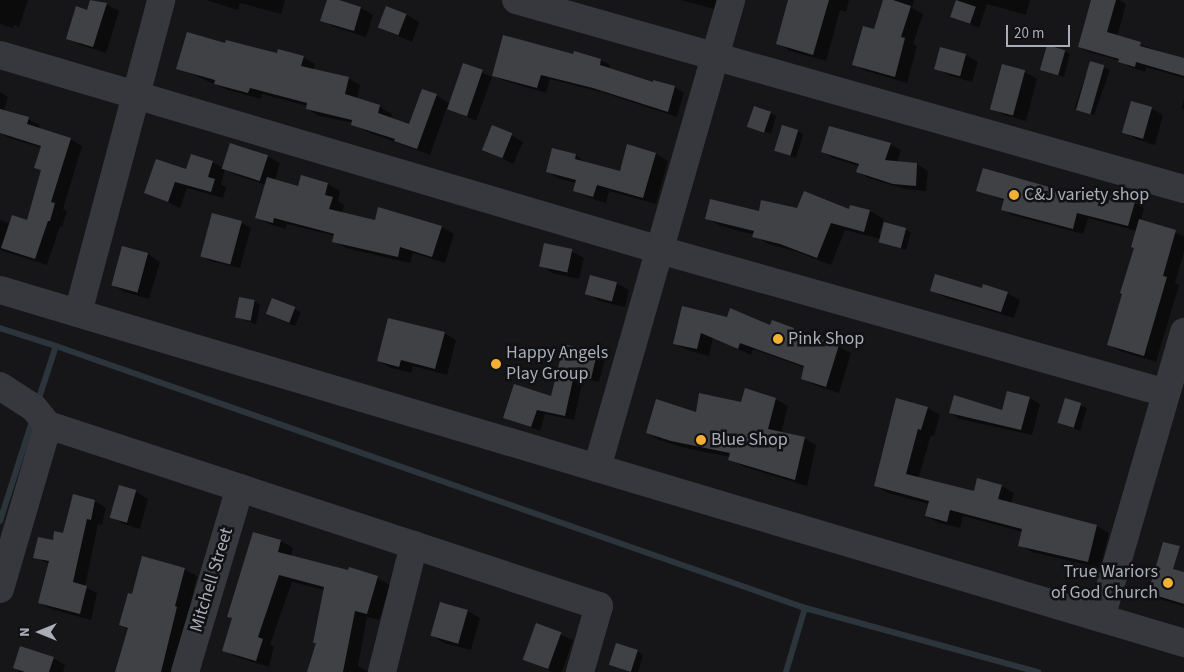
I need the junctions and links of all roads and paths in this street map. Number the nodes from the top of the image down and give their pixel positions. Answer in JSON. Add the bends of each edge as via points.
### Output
{"nodes":[{"id":1,"x":161,"y":0,"type":"edge"},
{"id":2,"x":516,"y":0,"type":"edge"},
{"id":3,"x":732,"y":0,"type":"edge"},
{"id":4,"x":0,"y":55,"type":"edge"},
{"id":5,"x":715,"y":57,"type":"junction"},
{"id":6,"x":134,"y":95,"type":"junction"},
{"id":7,"x":1184,"y":189,"type":"edge"},
{"id":8,"x":660,"y":250,"type":"junction"},
{"id":9,"x":0,"y":290,"type":"edge"},
{"id":10,"x":78,"y":313,"type":"junction"},
{"id":11,"x":1184,"y":332,"type":"edge"},
{"id":12,"x":0,"y":386,"type":"edge"},
{"id":13,"x":1166,"y":393,"type":"junction"},
{"id":14,"x":48,"y":425,"type":"junction"},
{"id":15,"x":597,"y":468,"type":"junction"},
{"id":16,"x":240,"y":488,"type":"junction"},
{"id":17,"x":414,"y":545,"type":"junction"},
{"id":18,"x":0,"y":588,"type":"edge"},
{"id":19,"x":1101,"y":618,"type":"junction"},
{"id":20,"x":1184,"y":643,"type":"edge"},
{"id":21,"x":184,"y":672,"type":"edge"},
{"id":22,"x":382,"y":672,"type":"edge"},
{"id":23,"x":580,"y":672,"type":"edge"}],
"edges":[{"from":1,"to":6,"type":"street"},
{"from":2,"to":5,"type":"street"},
{"from":3,"to":5,"type":"street"},
{"from":4,"to":6,"type":"street"},
{"from":5,"to":7,"type":"street"},
{"from":5,"to":8,"type":"street"},
{"from":6,"to":8,"type":"street"},
{"from":6,"to":10,"type":"street"},
{"from":8,"to":13,"type":"street"},
{"from":8,"to":15,"type":"street"},
{"from":9,"to":10,"type":"street"},
{"from":10,"to":15,"type":"street"},
{"from":11,"to":13,"type":"street"},
{"from":12,"to":14,"type":"street","via":[[34,408]]},
{"from":13,"to":19,"type":"street"},
{"from":14,"to":16,"type":"street"},
{"from":14,"to":18,"type":"street"},
{"from":15,"to":19,"type":"street"},
{"from":16,"to":17,"type":"street"},
{"from":16,"to":21,"type":"street","name":"Mitchell Street"},
{"from":17,"to":22,"type":"street"},
{"from":17,"to":23,"type":"street","via":[[599,606]]},
{"from":19,"to":20,"type":"street"}]}
